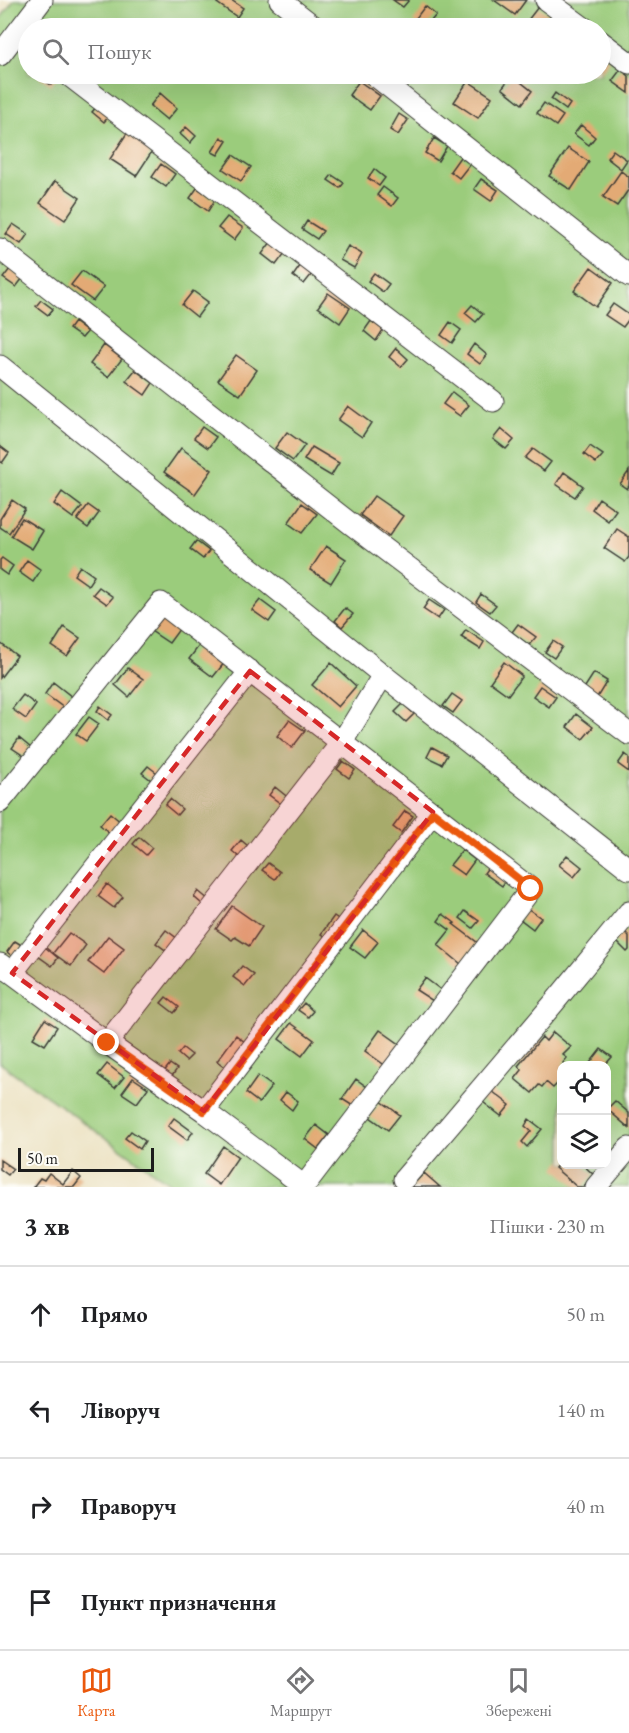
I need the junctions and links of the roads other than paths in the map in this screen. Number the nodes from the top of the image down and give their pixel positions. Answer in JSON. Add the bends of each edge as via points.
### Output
{"nodes":[{"id":1,"x":42,"y":0,"type":"edge"},
{"id":2,"x":280,"y":0,"type":"edge"},
{"id":3,"x":546,"y":0,"type":"edge"},
{"id":4,"x":33,"y":18,"type":"edge"},
{"id":5,"x":303,"y":18,"type":"edge"},
{"id":6,"x":570,"y":18,"type":"edge"},
{"id":7,"x":18,"y":41,"type":"edge"},
{"id":8,"x":611,"y":49,"type":"edge"},
{"id":9,"x":0,"y":55,"type":"edge"},
{"id":10,"x":629,"y":63,"type":"edge"},
{"id":11,"x":80,"y":84,"type":"edge"},
{"id":12,"x":386,"y":84,"type":"edge"},
{"id":13,"x":0,"y":249,"type":"edge"},
{"id":14,"x":629,"y":276,"type":"edge"},
{"id":15,"x":0,"y":366,"type":"edge"},
{"id":16,"x":492,"y":401,"type":"dead end"},
{"id":17,"x":250,"y":671,"type":"junction"},
{"id":18,"x":383,"y":675,"type":"junction"},
{"id":19,"x":629,"y":734,"type":"edge"},
{"id":20,"x":342,"y":742,"type":"junction"},
{"id":21,"x":0,"y":802,"type":"edge"},
{"id":22,"x":433,"y":812,"type":"junction"},
{"id":23,"x":629,"y":868,"type":"edge"},
{"id":24,"x":629,"y":912,"type":"edge"},
{"id":25,"x":6,"y":968,"type":"edge"},
{"id":26,"x":107,"y":1043,"type":"junction"},
{"id":27,"x":204,"y":1111,"type":"junction"},
{"id":28,"x":629,"y":1148,"type":"edge"},
{"id":29,"x":404,"y":1179,"type":"dead end"},
{"id":30,"x":596,"y":1187,"type":"edge"}],
"edges":[{"from":1,"to":4,"type":"street"},
{"from":2,"to":5,"type":"street"},
{"from":3,"to":6,"type":"street"},
{"from":7,"to":9,"type":"street"},
{"from":8,"to":10,"type":"street"},
{"from":11,"to":16,"type":"street"},
{"from":12,"to":14,"type":"street"},
{"from":13,"to":19,"type":"street","via":[[351,524]]},
{"from":15,"to":18,"type":"street"},
{"from":17,"to":20,"type":"street"},
{"from":17,"to":21,"type":"street","via":[[162,603]]},
{"from":17,"to":25,"type":"street"},
{"from":18,"to":20,"type":"street"},
{"from":18,"to":23,"type":"street"},
{"from":20,"to":22,"type":"street"},
{"from":20,"to":26,"type":"street"},
{"from":22,"to":27,"type":"street"},
{"from":22,"to":27,"type":"street","via":[[531,889],[333,1149],[304,1186]]},
{"from":24,"to":29,"type":"street"},
{"from":25,"to":26,"type":"street"},
{"from":26,"to":27,"type":"street"},
{"from":28,"to":30,"type":"street"}]}
